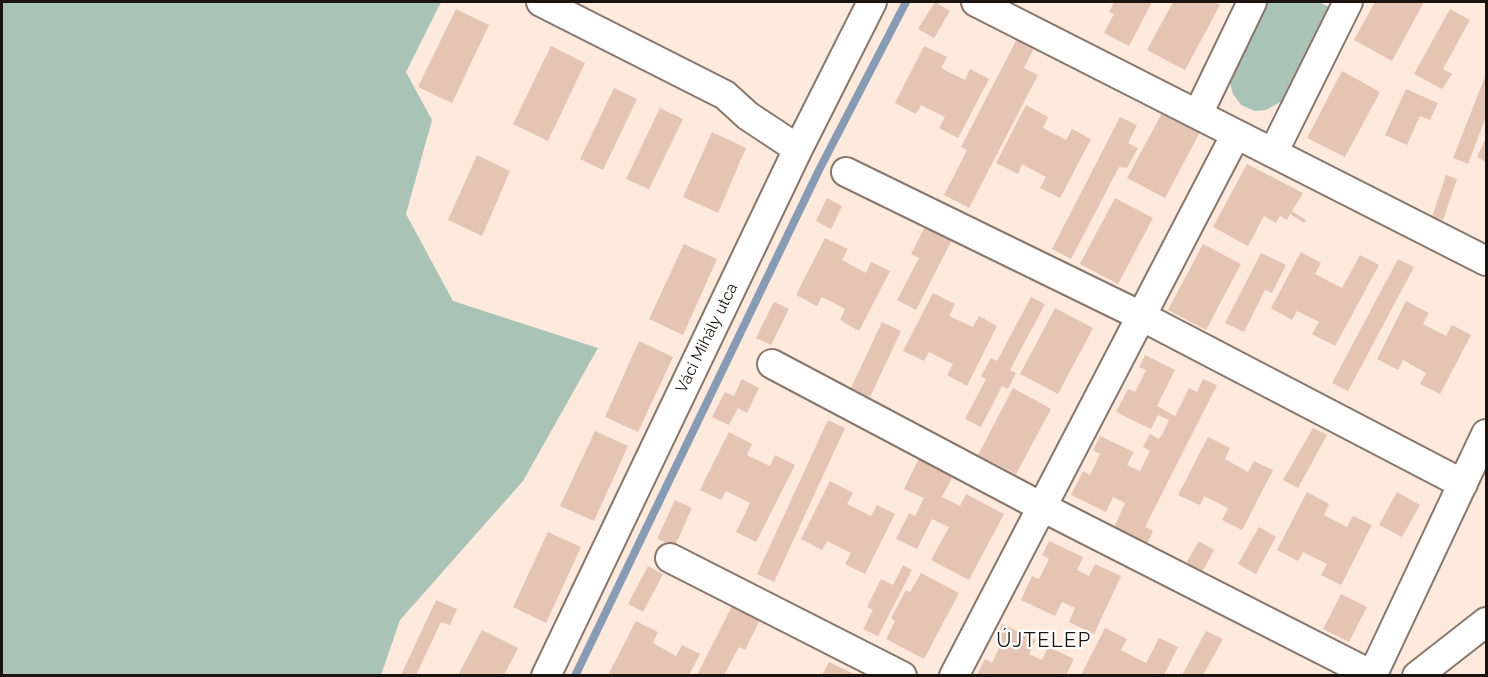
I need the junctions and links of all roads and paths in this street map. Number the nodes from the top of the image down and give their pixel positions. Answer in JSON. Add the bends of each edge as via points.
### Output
{"nodes":[{"id":1,"x":872,"y":2,"type":"edge"},
{"id":2,"x":976,"y":2,"type":"edge"},
{"id":3,"x":1252,"y":2,"type":"edge"},
{"id":4,"x":1348,"y":2,"type":"edge"},
{"id":5,"x":531,"y":3,"type":"edge"},
{"id":6,"x":1198,"y":114,"type":"junction"},
{"id":7,"x":1236,"y":134,"type":"junction"},
{"id":8,"x":798,"y":150,"type":"junction"},
{"id":9,"x":1274,"y":153,"type":"junction"},
{"id":10,"x":846,"y":171,"type":"dead end"},
{"id":11,"x":1486,"y":261,"type":"edge"},
{"id":12,"x":1141,"y":316,"type":"junction"},
{"id":13,"x":772,"y":364,"type":"dead end"},
{"id":14,"x":1486,"y":434,"type":"edge"},
{"id":15,"x":1463,"y":484,"type":"junction"},
{"id":16,"x":1042,"y":507,"type":"junction"},
{"id":17,"x":670,"y":558,"type":"dead end"},
{"id":18,"x":1486,"y":622,"type":"edge"},
{"id":19,"x":546,"y":675,"type":"edge"},
{"id":20,"x":902,"y":675,"type":"edge"},
{"id":21,"x":954,"y":675,"type":"edge"},
{"id":22,"x":1372,"y":675,"type":"edge"},
{"id":23,"x":1417,"y":675,"type":"edge"}],
"edges":[{"from":1,"to":8,"type":"street","name":"Váci Mihály utca"},
{"from":2,"to":6,"type":"street"},
{"from":3,"to":6,"type":"street"},
{"from":4,"to":9,"type":"street"},
{"from":5,"to":8,"type":"street","via":[[725,95]]},
{"from":6,"to":7,"type":"street"},
{"from":7,"to":9,"type":"street"},
{"from":7,"to":12,"type":"street"},
{"from":8,"to":19,"type":"street","name":"Váci Mihály utca"},
{"from":9,"to":11,"type":"street"},
{"from":10,"to":12,"type":"street"},
{"from":12,"to":15,"type":"street"},
{"from":12,"to":16,"type":"street"},
{"from":13,"to":16,"type":"street"},
{"from":14,"to":15,"type":"street"},
{"from":15,"to":22,"type":"street"},
{"from":16,"to":21,"type":"street"},
{"from":16,"to":22,"type":"street"},
{"from":17,"to":20,"type":"street"},
{"from":18,"to":23,"type":"street"}]}
